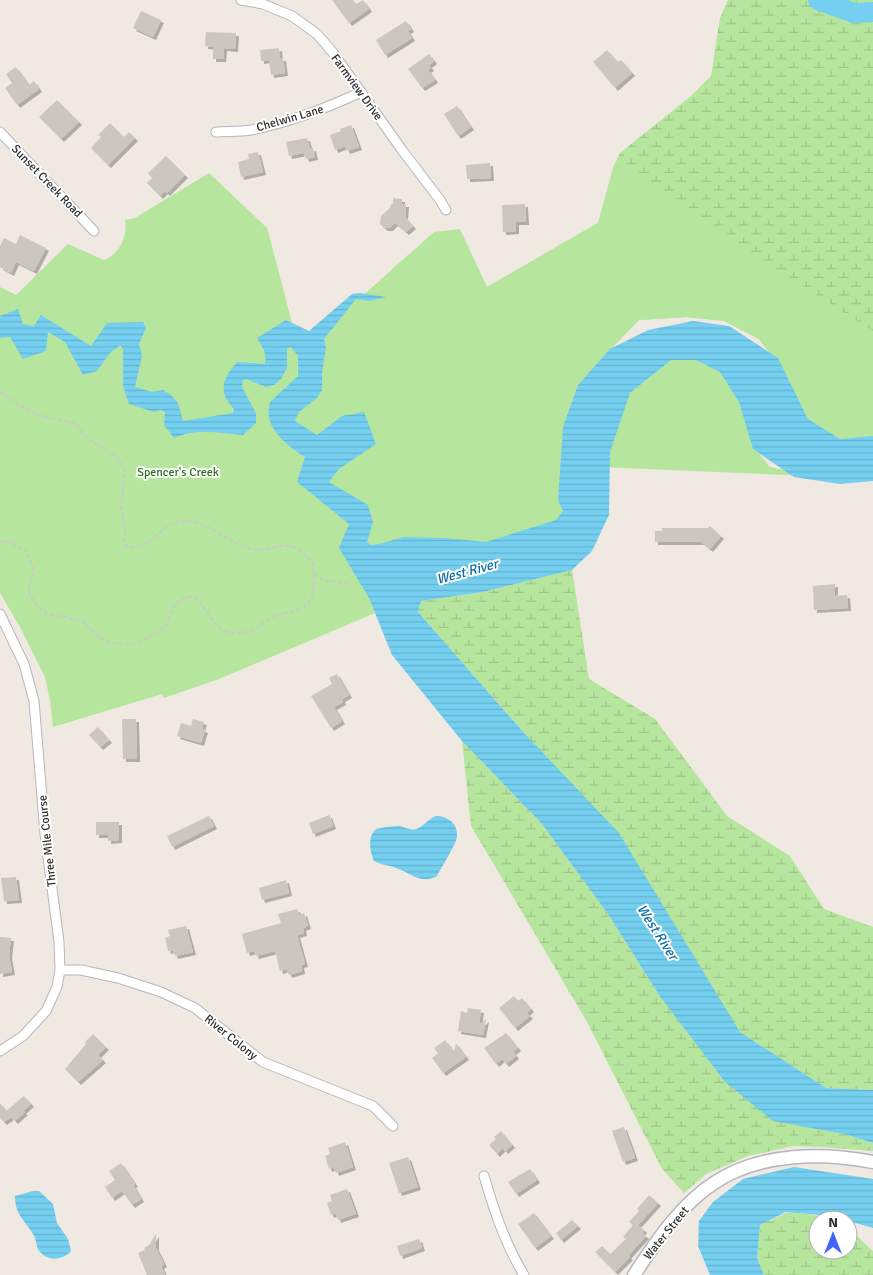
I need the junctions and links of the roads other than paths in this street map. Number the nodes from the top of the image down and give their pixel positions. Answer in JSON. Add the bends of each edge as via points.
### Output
{"nodes":[{"id":1,"x":240,"y":0,"type":"edge"},
{"id":2,"x":361,"y":92,"type":"junction"},
{"id":3,"x":0,"y":132,"type":"edge"},
{"id":4,"x":216,"y":132,"type":"dead end"},
{"id":5,"x":446,"y":210,"type":"dead end"},
{"id":6,"x":94,"y":231,"type":"dead end"},
{"id":7,"x":0,"y":614,"type":"edge"},
{"id":8,"x":60,"y":970,"type":"junction"},
{"id":9,"x":0,"y":1051,"type":"edge"},
{"id":10,"x":394,"y":1126,"type":"dead end"},
{"id":11,"x":873,"y":1162,"type":"edge"},
{"id":12,"x":484,"y":1176,"type":"dead end"},
{"id":13,"x":524,"y":1275,"type":"edge"},
{"id":14,"x":634,"y":1275,"type":"edge"}],
"edges":[{"from":1,"to":2,"type":"street","name":"Farmview Drive","via":[[263,4],[292,16],[317,34]]},
{"from":2,"to":4,"type":"street","name":"Chelwin Lane","via":[[295,119],[249,130]]},
{"from":2,"to":5,"type":"street","name":"Farmview Drive"},
{"from":3,"to":6,"type":"street","name":"Sunset Creek Road"},
{"from":7,"to":8,"type":"street","name":"Three Mile Course","via":[[24,664],[34,701]]},
{"from":8,"to":9,"type":"street","name":"Three Mile Course","via":[[57,987],[46,1011],[23,1036]]},
{"from":8,"to":10,"type":"street","name":"River Colony","via":[[81,970],[118,978],[161,992],[195,1008],[263,1062],[373,1106]]},
{"from":11,"to":14,"type":"main road","name":"Water Street","via":[[836,1157],[798,1158],[753,1165],[732,1173],[713,1183],[683,1210]]},
{"from":12,"to":13,"type":"street","via":[[497,1220]]}]}
